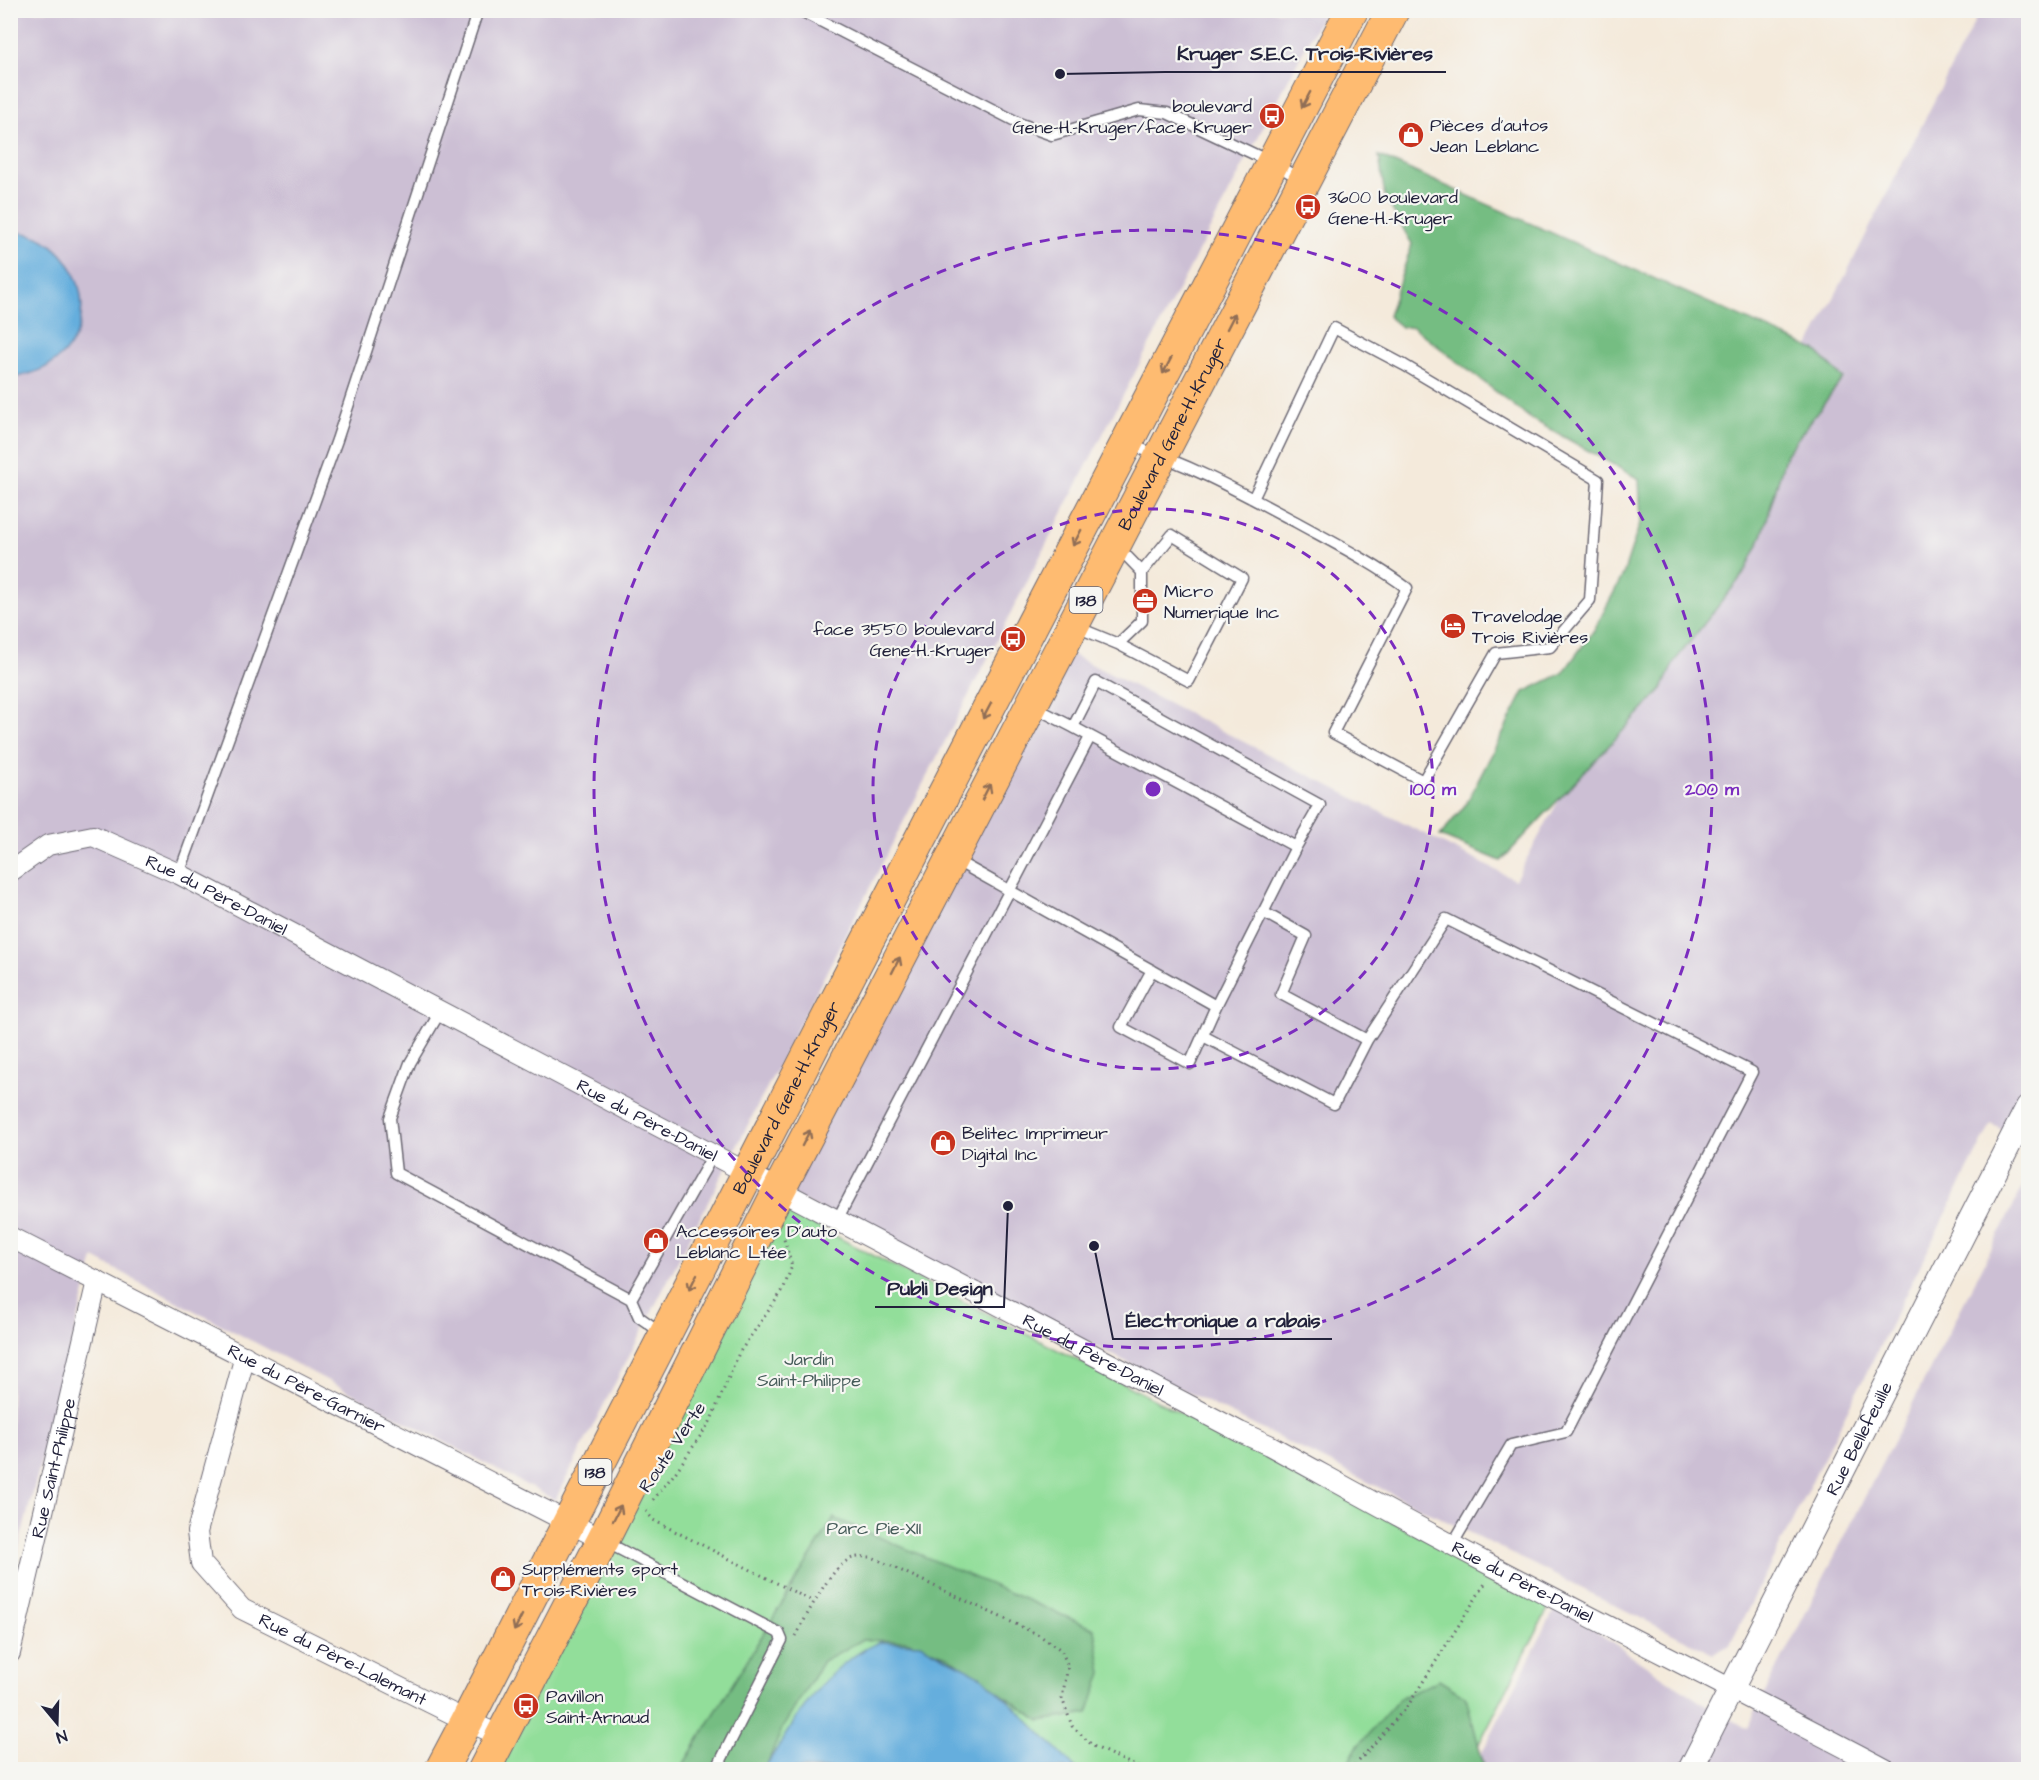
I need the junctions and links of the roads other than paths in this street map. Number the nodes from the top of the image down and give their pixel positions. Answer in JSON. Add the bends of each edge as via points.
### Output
{"nodes":[{"id":1,"x":478,"y":10,"type":"edge"},
{"id":2,"x":799,"y":10,"type":"edge"},
{"id":3,"x":1352,"y":10,"type":"edge"},
{"id":4,"x":1393,"y":10,"type":"edge"},
{"id":5,"x":1273,"y":163,"type":"junction"},
{"id":6,"x":1304,"y":181,"type":"junction"},
{"id":7,"x":1126,"y":444,"type":"junction"},
{"id":8,"x":1162,"y":455,"type":"junction"},
{"id":9,"x":1253,"y":499,"type":"junction"},
{"id":10,"x":1115,"y":544,"type":"junction"},
{"id":11,"x":1142,"y":572,"type":"junction"},
{"id":12,"x":1072,"y":626,"type":"junction"},
{"id":13,"x":1118,"y":644,"type":"junction"},
{"id":14,"x":1031,"y":705,"type":"junction"},
{"id":15,"x":1073,"y":727,"type":"junction"},
{"id":16,"x":1090,"y":737,"type":"junction"},
{"id":17,"x":919,"y":841,"type":"junction"},
{"id":18,"x":1296,"y":847,"type":"junction"},
{"id":19,"x":952,"y":858,"type":"junction"},
{"id":20,"x":11,"y":872,"type":"edge"},
{"id":21,"x":179,"y":874,"type":"junction"},
{"id":22,"x":1010,"y":891,"type":"junction"},
{"id":23,"x":1263,"y":912,"type":"junction"},
{"id":24,"x":1152,"y":970,"type":"junction"},
{"id":25,"x":1216,"y":1006,"type":"junction"},
{"id":26,"x":440,"y":1012,"type":"junction"},
{"id":27,"x":1203,"y":1036,"type":"junction"},
{"id":28,"x":1367,"y":1040,"type":"junction"},
{"id":29,"x":2028,"y":1107,"type":"edge"},
{"id":30,"x":713,"y":1155,"type":"junction"},
{"id":31,"x":749,"y":1174,"type":"junction"},
{"id":32,"x":779,"y":1190,"type":"junction"},
{"id":33,"x":837,"y":1220,"type":"junction"},
{"id":34,"x":10,"y":1237,"type":"edge"},
{"id":35,"x":97,"y":1281,"type":"junction"},
{"id":36,"x":632,"y":1299,"type":"junction"},
{"id":37,"x":666,"y":1335,"type":"junction"},
{"id":38,"x":245,"y":1356,"type":"junction"},
{"id":39,"x":570,"y":1522,"type":"junction"},
{"id":40,"x":603,"y":1540,"type":"junction"},
{"id":41,"x":1452,"y":1545,"type":"junction"},
{"id":42,"x":10,"y":1653,"type":"edge"},
{"id":43,"x":1732,"y":1689,"type":"junction"},
{"id":44,"x":467,"y":1721,"type":"junction"},
{"id":45,"x":501,"y":1736,"type":"junction"},
{"id":46,"x":1865,"y":1764,"type":"edge"},
{"id":47,"x":1693,"y":1769,"type":"edge"},
{"id":48,"x":441,"y":1770,"type":"edge"},
{"id":49,"x":484,"y":1770,"type":"edge"},
{"id":50,"x":716,"y":1770,"type":"edge"},
{"id":51,"x":1887,"y":1770,"type":"edge"}],
"edges":[{"from":1,"to":21,"type":"lane","via":[[337,440]]},
{"from":2,"to":5,"type":"lane","via":[[1021,124],[1052,135],[1139,110],[1167,113]]},
{"from":3,"to":5,"type":"main road","name":"Boulevard Gene-H.-Kruger","number":"138","one_way":true},
{"from":4,"to":6,"type":"main road","name":"Boulevard Gene-H.-Kruger","number":"138"},
{"from":5,"to":6,"type":"lane"},
{"from":5,"to":7,"type":"main road","name":"Boulevard Gene-H.-Kruger","number":"138","one_way":true},
{"from":8,"to":6,"type":"main road","name":"Boulevard Gene-H.-Kruger","number":"138","one_way":true},
{"from":7,"to":8,"type":"lane"},
{"from":7,"to":17,"type":"main road","name":"Boulevard Gene-H.-Kruger","number":"138","one_way":true},
{"from":8,"to":9,"type":"lane"},
{"from":8,"to":10,"type":"main road","name":"Boulevard Gene-H.-Kruger","number":"138"},
{"from":9,"to":9,"type":"lane","via":[[1382,569],[1407,588],[1333,733],[1423,781],[1496,653],[1550,647],[1590,600],[1598,480],[1334,328]]},
{"from":10,"to":11,"type":"lane"},
{"from":10,"to":12,"type":"main road","name":"Boulevard Gene-H.-Kruger","number":"138"},
{"from":11,"to":13,"type":"lane","via":[[1142,621]]},
{"from":11,"to":13,"type":"lane","via":[[1172,535],[1242,578],[1189,681]]},
{"from":12,"to":13,"type":"lane"},
{"from":12,"to":14,"type":"main road","name":"Boulevard Gene-H.-Kruger","number":"138"},
{"from":14,"to":15,"type":"lane"},
{"from":19,"to":14,"type":"main road","name":"Boulevard Gene-H.-Kruger","number":"138","one_way":true},
{"from":15,"to":16,"type":"lane"},
{"from":15,"to":18,"type":"lane","via":[[1096,682],[1320,805]]},
{"from":16,"to":18,"type":"lane"},
{"from":16,"to":22,"type":"lane"},
{"from":17,"to":19,"type":"street"},
{"from":17,"to":31,"type":"main road","name":"Boulevard Gene-H.-Kruger","number":"138"},
{"from":18,"to":23,"type":"lane"},
{"from":19,"to":22,"type":"lane"},
{"from":32,"to":19,"type":"main road","name":"Boulevard Gene-H.-Kruger","number":"138","one_way":true},
{"from":20,"to":21,"type":"street","name":"Rue du Père-Daniel","via":[[48,845],[93,836]]},
{"from":21,"to":26,"type":"street","name":"Rue du Père-Daniel"},
{"from":22,"to":24,"type":"lane"},
{"from":22,"to":33,"type":"lane"},
{"from":23,"to":25,"type":"lane"},
{"from":23,"to":28,"type":"lane","via":[[1306,936],[1281,993]]},
{"from":24,"to":25,"type":"lane"},
{"from":24,"to":27,"type":"lane","via":[[1120,1026],[1190,1064]]},
{"from":25,"to":27,"type":"lane"},
{"from":26,"to":30,"type":"street","name":"Rue du Père-Daniel"},
{"from":26,"to":36,"type":"lane","via":[[410,1064],[390,1118],[396,1173]]},
{"from":27,"to":28,"type":"lane","via":[[1334,1104]]},
{"from":28,"to":41,"type":"lane","via":[[1446,920],[1752,1072],[1566,1432],[1511,1445]]},
{"from":29,"to":43,"type":"street","name":"Rue Bellefeuille"},
{"from":30,"to":31,"type":"street","name":"Rue du Père-Daniel"},
{"from":30,"to":36,"type":"lane"},
{"from":31,"to":32,"type":"street","name":"Rue du Père-Daniel"},
{"from":31,"to":37,"type":"main road","name":"Boulevard Gene-H.-Kruger","number":"138","one_way":true},
{"from":32,"to":33,"type":"street","name":"Rue du Père-Daniel"},
{"from":40,"to":32,"type":"main road","name":"Boulevard Gene-H.-Kruger","number":"138","one_way":true},
{"from":33,"to":41,"type":"street","name":"Rue du Père-Daniel"},
{"from":34,"to":35,"type":"street","name":"Rue du Père-Garnier"},
{"from":35,"to":38,"type":"street","name":"Rue du Père-Garnier"},
{"from":35,"to":42,"type":"street","name":"Rue Saint-Philippe"},
{"from":36,"to":37,"type":"lane","via":[[639,1317]]},
{"from":37,"to":39,"type":"main road","name":"Boulevard Gene-H.-Kruger","number":"138"},
{"from":38,"to":39,"type":"street","name":"Rue du Père-Garnier"},
{"from":38,"to":44,"type":"street","name":"Rue du Père-Lalemant","via":[[197,1532],[201,1563],[242,1609]]},
{"from":39,"to":40,"type":"street","name":"Rue du Père-Garnier"},
{"from":39,"to":44,"type":"main road","name":"Boulevard Gene-H.-Kruger","number":"138","one_way":true},
{"from":40,"to":45,"type":"main road","name":"Boulevard Gene-H.-Kruger","number":"138"},
{"from":40,"to":50,"type":"lane","via":[[778,1633],[782,1640]]},
{"from":41,"to":43,"type":"street","name":"Rue du Père-Daniel"},
{"from":43,"to":46,"type":"street","name":"Rue du Père-Daniel"},
{"from":43,"to":47,"type":"street","name":"Rue Bellefeuille"},
{"from":44,"to":45,"type":"street","name":"Rue du Père-Lalemant"},
{"from":44,"to":48,"type":"main road","name":"Boulevard Gene-H.-Kruger","number":"138"},
{"from":45,"to":49,"type":"main road","name":"Boulevard Gene-H.-Kruger","number":"138"},
{"from":46,"to":51,"type":"street","name":"Rue du Père-Daniel"}]}
